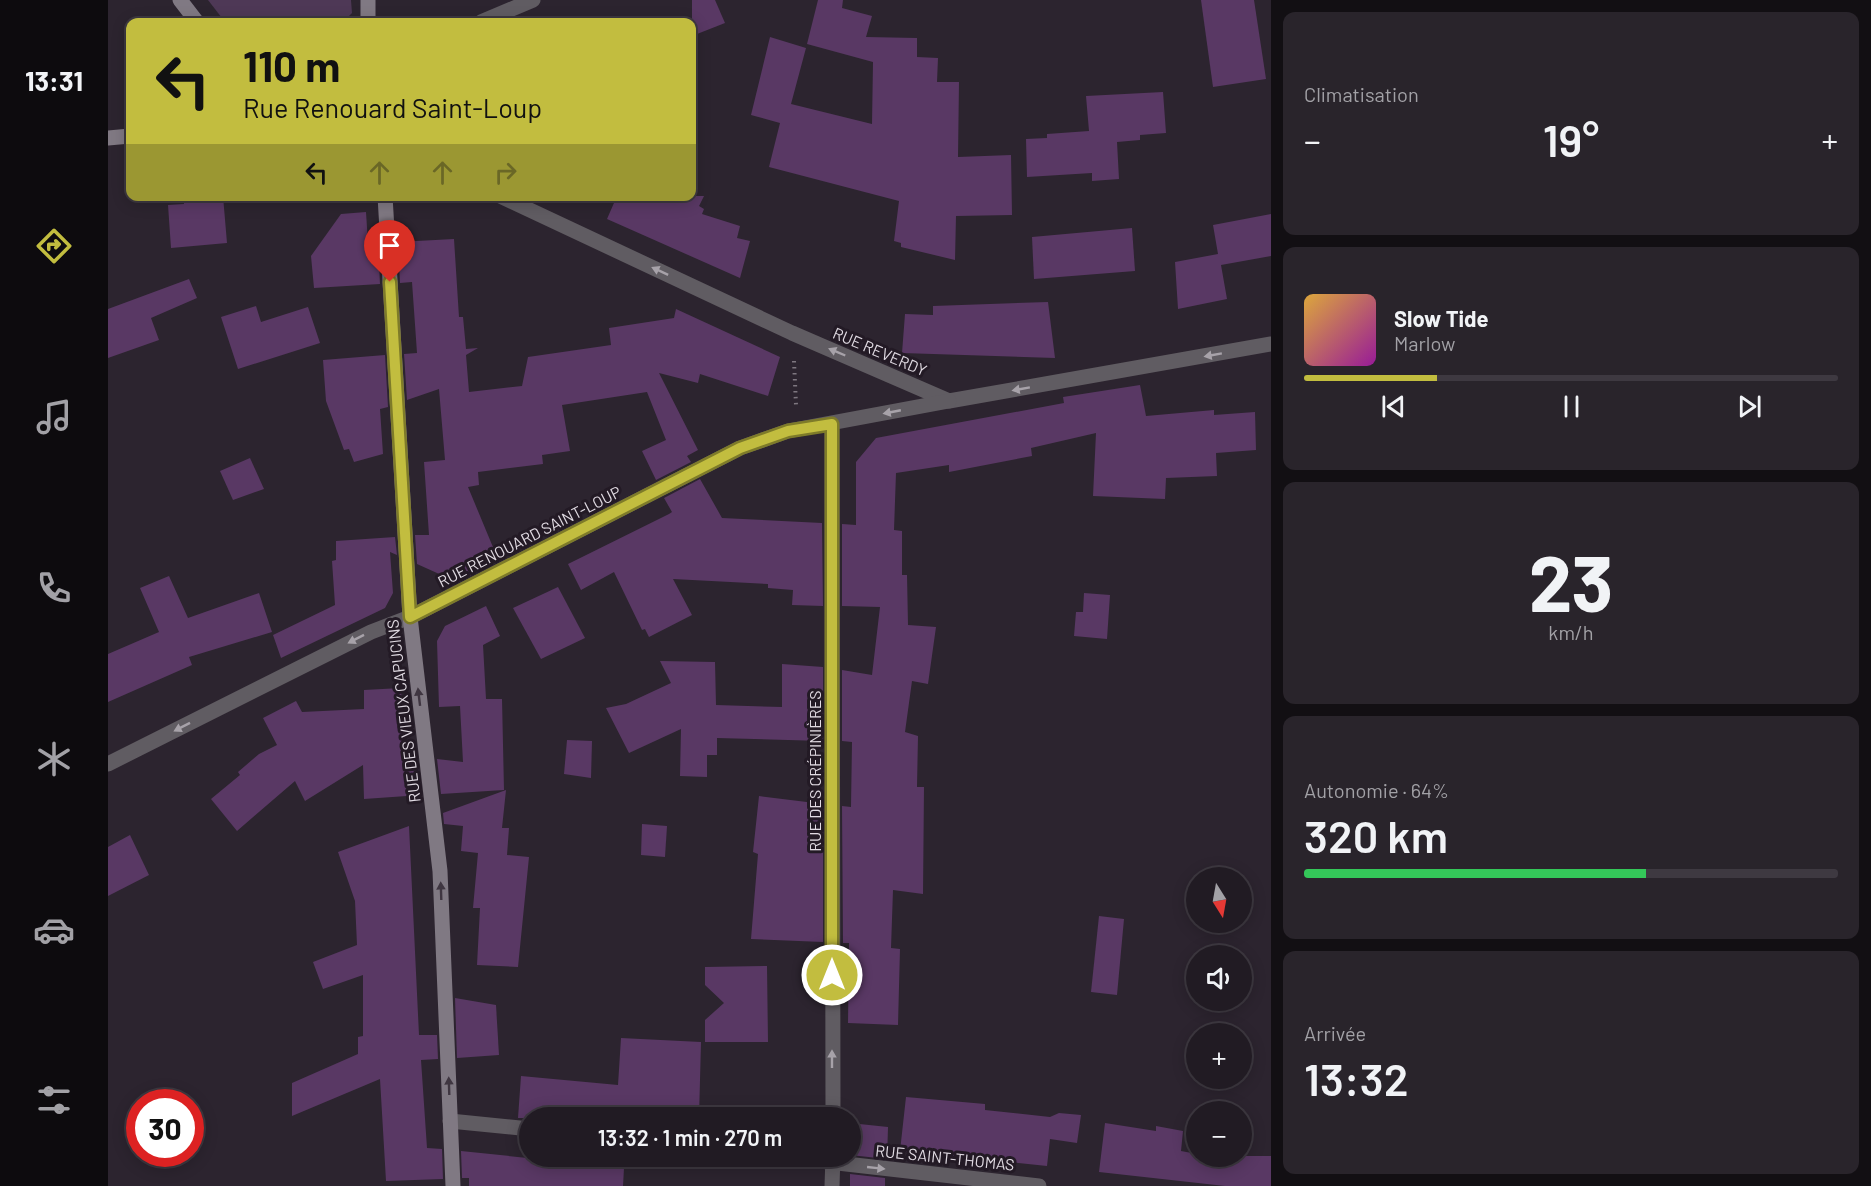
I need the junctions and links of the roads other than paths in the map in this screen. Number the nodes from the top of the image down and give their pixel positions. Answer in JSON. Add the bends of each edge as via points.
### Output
{"nodes":[{"id":1,"x":180,"y":0,"type":"edge"},
{"id":2,"x":368,"y":0,"type":"edge"},
{"id":3,"x":533,"y":0,"type":"edge"},
{"id":4,"x":194,"y":18,"type":"edge"},
{"id":5,"x":368,"y":18,"type":"edge"},
{"id":6,"x":490,"y":18,"type":"edge"},
{"id":7,"x":126,"y":136,"type":"edge"},
{"id":8,"x":108,"y":138,"type":"edge"},
{"id":9,"x":385,"y":201,"type":"edge"},
{"id":10,"x":511,"y":201,"type":"edge"},
{"id":11,"x":1271,"y":344,"type":"edge"},
{"id":12,"x":949,"y":401,"type":"junction"},
{"id":13,"x":832,"y":424,"type":"junction"},
{"id":14,"x":410,"y":617,"type":"junction"},
{"id":15,"x":108,"y":764,"type":"edge"},
{"id":16,"x":833,"y":1107,"type":"edge"},
{"id":17,"x":450,"y":1121,"type":"junction"},
{"id":18,"x":519,"y":1129,"type":"edge"},
{"id":19,"x":861,"y":1164,"type":"edge"},
{"id":20,"x":832,"y":1167,"type":"edge"},
{"id":21,"x":453,"y":1186,"type":"edge"},
{"id":22,"x":832,"y":1186,"type":"edge"},
{"id":23,"x":1039,"y":1186,"type":"edge"}],
"edges":[{"from":1,"to":4,"type":"street"},
{"from":2,"to":5,"type":"street"},
{"from":3,"to":6,"type":"street"},
{"from":7,"to":8,"type":"street"},
{"from":9,"to":14,"type":"street","name":"RUE DES VIEUX CAPUCINS"},
{"from":12,"to":10,"type":"street","name":"RUE REVERDY","one_way":true,"via":[[792,333]]},
{"from":11,"to":12,"type":"street","one_way":true},
{"from":12,"to":13,"type":"street","name":"RUE RENOUARD SAINT-LOUP","one_way":true},
{"from":13,"to":14,"type":"street","name":"RUE RENOUARD SAINT-LOUP","via":[[788,431],[740,448]]},
{"from":16,"to":13,"type":"street","name":"RUE DES CRÉPINIÈRES","one_way":true},
{"from":14,"to":15,"type":"street","name":"RUE RENOUARD SAINT-LOUP","one_way":true,"via":[[371,632]]},
{"from":17,"to":14,"type":"street","name":"RUE DES VIEUX CAPUCINS","one_way":true,"via":[[440,871]]},
{"from":17,"to":18,"type":"street"},
{"from":17,"to":21,"type":"street","name":"RUE DES VIEUX CAPUCINS"},
{"from":19,"to":23,"type":"street","name":"RUE SAINT-THOMAS","one_way":true},
{"from":20,"to":22,"type":"street"}]}
